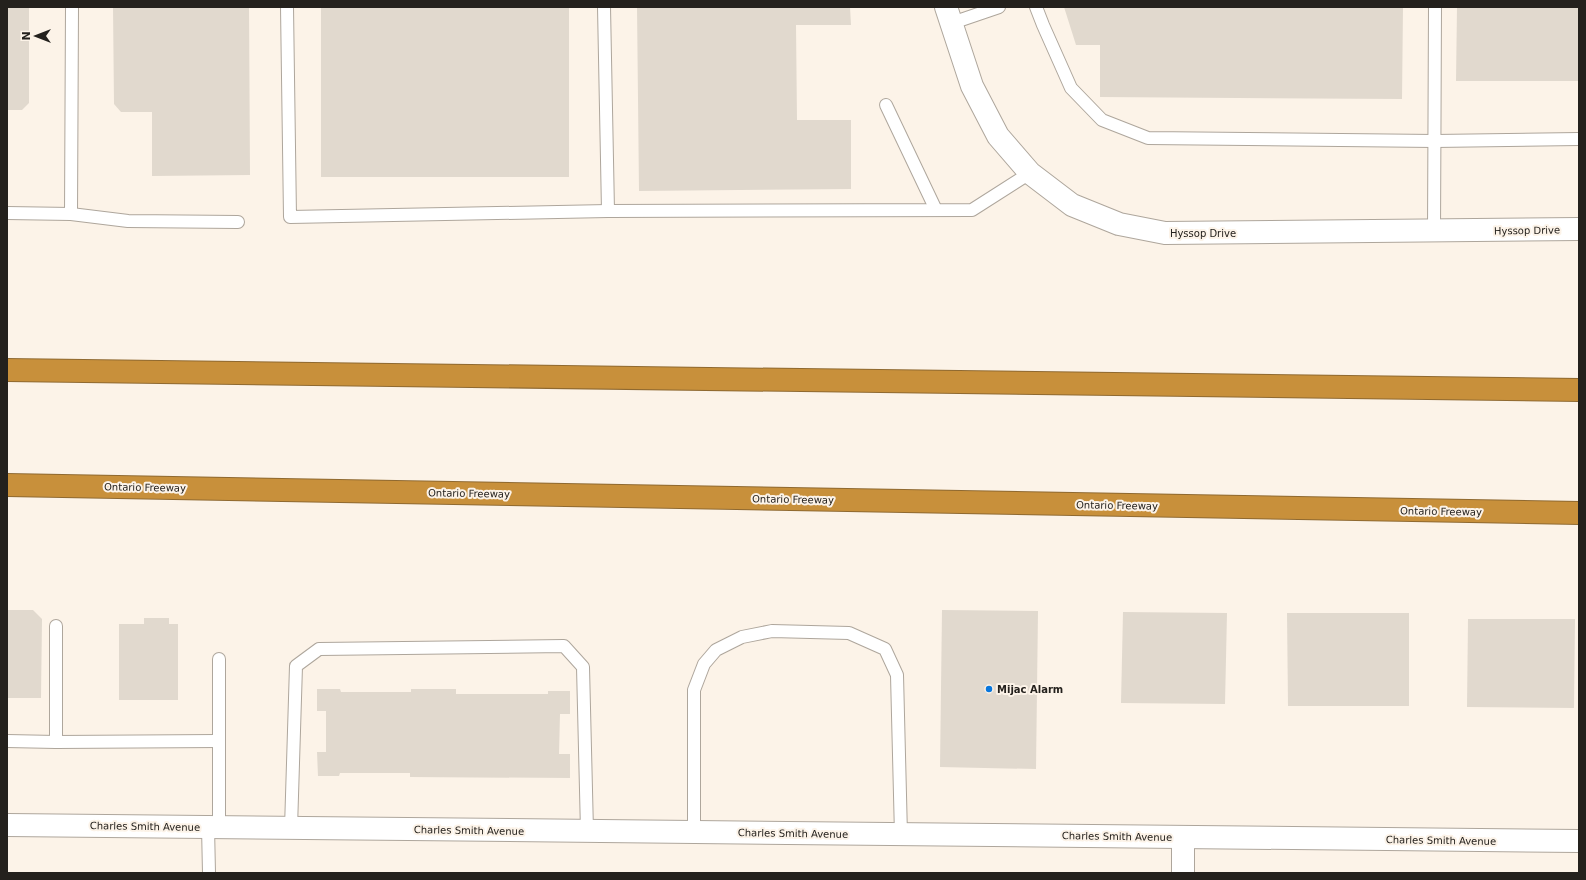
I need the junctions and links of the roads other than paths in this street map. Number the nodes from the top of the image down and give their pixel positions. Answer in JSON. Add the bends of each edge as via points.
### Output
{"nodes":[{"id":1,"x":72,"y":7,"type":"edge"},
{"id":2,"x":288,"y":7,"type":"edge"},
{"id":3,"x":604,"y":7,"type":"edge"},
{"id":4,"x":999,"y":7,"type":"edge"},
{"id":5,"x":1036,"y":7,"type":"edge"},
{"id":6,"x":1435,"y":7,"type":"edge"},
{"id":7,"x":949,"y":15,"type":"edge"},
{"id":8,"x":886,"y":105,"type":"dead end"},
{"id":9,"x":1579,"y":139,"type":"edge"},
{"id":10,"x":1435,"y":141,"type":"junction"},
{"id":11,"x":1030,"y":173,"type":"junction"},
{"id":12,"x":936,"y":210,"type":"junction"},
{"id":13,"x":608,"y":211,"type":"junction"},
{"id":14,"x":7,"y":213,"type":"edge"},
{"id":15,"x":71,"y":214,"type":"junction"},
{"id":16,"x":238,"y":222,"type":"dead end"},
{"id":17,"x":1579,"y":229,"type":"edge"},
{"id":18,"x":1434,"y":230,"type":"junction"},
{"id":19,"x":7,"y":370,"type":"edge"},
{"id":20,"x":1579,"y":390,"type":"edge"},
{"id":21,"x":7,"y":485,"type":"edge"},
{"id":22,"x":1579,"y":513,"type":"edge"},
{"id":23,"x":56,"y":626,"type":"dead end"},
{"id":24,"x":219,"y":659,"type":"dead end"},
{"id":25,"x":7,"y":741,"type":"edge"},
{"id":26,"x":218,"y":741,"type":"junction"},
{"id":27,"x":56,"y":742,"type":"junction"},
{"id":28,"x":7,"y":825,"type":"edge"},
{"id":29,"x":213,"y":827,"type":"junction"},
{"id":30,"x":291,"y":828,"type":"junction"},
{"id":31,"x":587,"y":831,"type":"junction"},
{"id":32,"x":694,"y":832,"type":"junction"},
{"id":33,"x":901,"y":835,"type":"junction"},
{"id":34,"x":1184,"y":837,"type":"junction"},
{"id":35,"x":1579,"y":841,"type":"edge"},
{"id":36,"x":209,"y":873,"type":"edge"},
{"id":37,"x":1183,"y":873,"type":"edge"}],
"edges":[{"from":1,"to":15,"type":"lane"},
{"from":2,"to":13,"type":"lane","via":[[290,217]]},
{"from":3,"to":13,"type":"lane"},
{"from":4,"to":7,"type":"lane"},
{"from":5,"to":10,"type":"lane","via":[[1071,88],[1102,120],[1148,138]]},
{"from":6,"to":10,"type":"lane"},
{"from":7,"to":11,"type":"street","name":"Hyssop Drive","via":[[972,86],[998,136]]},
{"from":8,"to":12,"type":"lane"},
{"from":9,"to":10,"type":"lane"},
{"from":10,"to":18,"type":"lane"},
{"from":11,"to":12,"type":"lane","via":[[972,210]]},
{"from":11,"to":18,"type":"street","name":"Hyssop Drive","via":[[1072,205],[1119,224],[1166,233]]},
{"from":12,"to":13,"type":"lane"},
{"from":14,"to":15,"type":"lane"},
{"from":15,"to":16,"type":"lane","via":[[128,221]]},
{"from":17,"to":18,"type":"street","name":"Hyssop Drive"},
{"from":19,"to":20,"type":"highway"},
{"from":21,"to":22,"type":"highway","name":"Ontario Freeway"},
{"from":23,"to":27,"type":"lane"},
{"from":24,"to":26,"type":"lane"},
{"from":25,"to":27,"type":"lane"},
{"from":26,"to":27,"type":"lane"},
{"from":26,"to":29,"type":"lane"},
{"from":28,"to":29,"type":"street","name":"Charles Smith Avenue"},
{"from":29,"to":30,"type":"street","name":"Charles Smith Avenue"},
{"from":29,"to":36,"type":"lane"},
{"from":30,"to":31,"type":"street","name":"Charles Smith Avenue"},
{"from":30,"to":31,"type":"lane","via":[[296,666],[319,648],[564,646],[583,667]]},
{"from":31,"to":32,"type":"street","name":"Charles Smith Avenue"},
{"from":32,"to":33,"type":"street","name":"Charles Smith Avenue"},
{"from":32,"to":33,"type":"lane","via":[[694,690],[704,664],[716,650],[742,637],[780,631],[849,633],[884,649],[897,675]]},
{"from":33,"to":34,"type":"street","name":"Charles Smith Avenue"},
{"from":34,"to":35,"type":"street","name":"Charles Smith Avenue"},
{"from":34,"to":37,"type":"street"}]}
